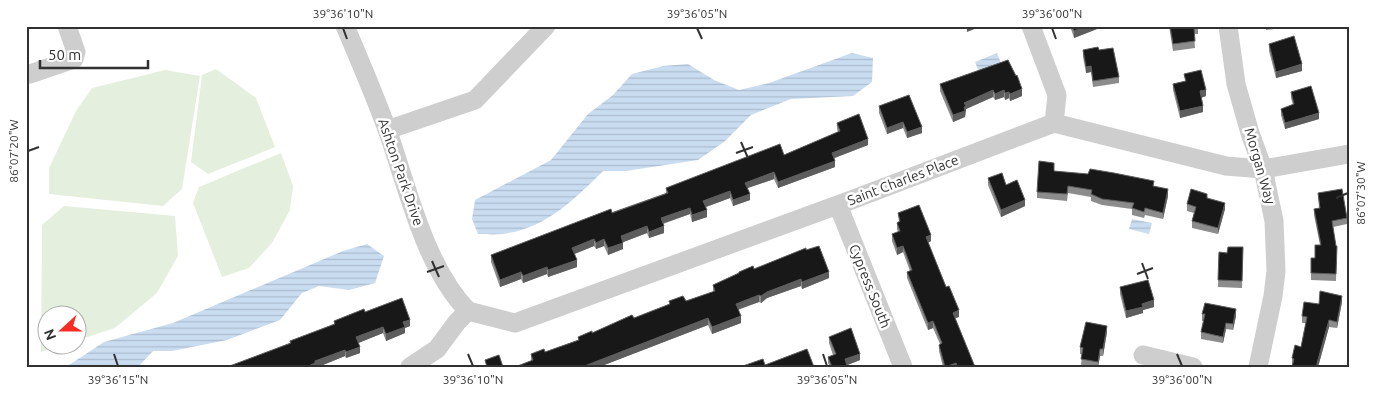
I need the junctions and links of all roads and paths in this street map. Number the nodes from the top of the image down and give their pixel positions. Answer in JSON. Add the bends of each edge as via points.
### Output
{"nodes":[{"id":1,"x":66,"y":26,"type":"edge"},
{"id":2,"x":345,"y":26,"type":"edge"},
{"id":3,"x":546,"y":26,"type":"edge"},
{"id":4,"x":1031,"y":26,"type":"edge"},
{"id":5,"x":1228,"y":26,"type":"edge"},
{"id":6,"x":30,"y":74,"type":"dead end"},
{"id":7,"x":1054,"y":123,"type":"junction"},
{"id":8,"x":387,"y":130,"type":"junction"},
{"id":9,"x":1349,"y":154,"type":"edge"},
{"id":10,"x":1263,"y":169,"type":"junction"},
{"id":11,"x":838,"y":205,"type":"junction"},
{"id":12,"x":468,"y":311,"type":"junction"},
{"id":13,"x":1143,"y":355,"type":"dead end"},
{"id":14,"x":410,"y":367,"type":"edge"},
{"id":15,"x":903,"y":367,"type":"edge"},
{"id":16,"x":1193,"y":367,"type":"edge"},
{"id":17,"x":1258,"y":367,"type":"edge"}],
"edges":[{"from":1,"to":6,"type":"street","via":[[76,52],[74,59]]},
{"from":2,"to":8,"type":"street","name":"Ashton Park Drive"},
{"from":3,"to":8,"type":"street","via":[[475,100]]},
{"from":4,"to":7,"type":"street","via":[[1057,96]]},
{"from":5,"to":10,"type":"street","name":"Morgan Way","via":[[1236,84]]},
{"from":7,"to":10,"type":"street","via":[[1226,166]]},
{"from":7,"to":11,"type":"street","name":"Saint Charles Place"},
{"from":8,"to":12,"type":"street","name":"Ashton Park Drive","via":[[428,250],[457,299]]},
{"from":9,"to":10,"type":"street"},
{"from":10,"to":17,"type":"street","name":"Morgan Way","via":[[1274,221],[1276,271]]},
{"from":11,"to":12,"type":"street","name":"Saint Charles Place","via":[[515,323]]},
{"from":11,"to":15,"type":"street","name":"Cypress South"},
{"from":12,"to":14,"type":"street","via":[[437,349]]},
{"from":13,"to":16,"type":"street"}]}
